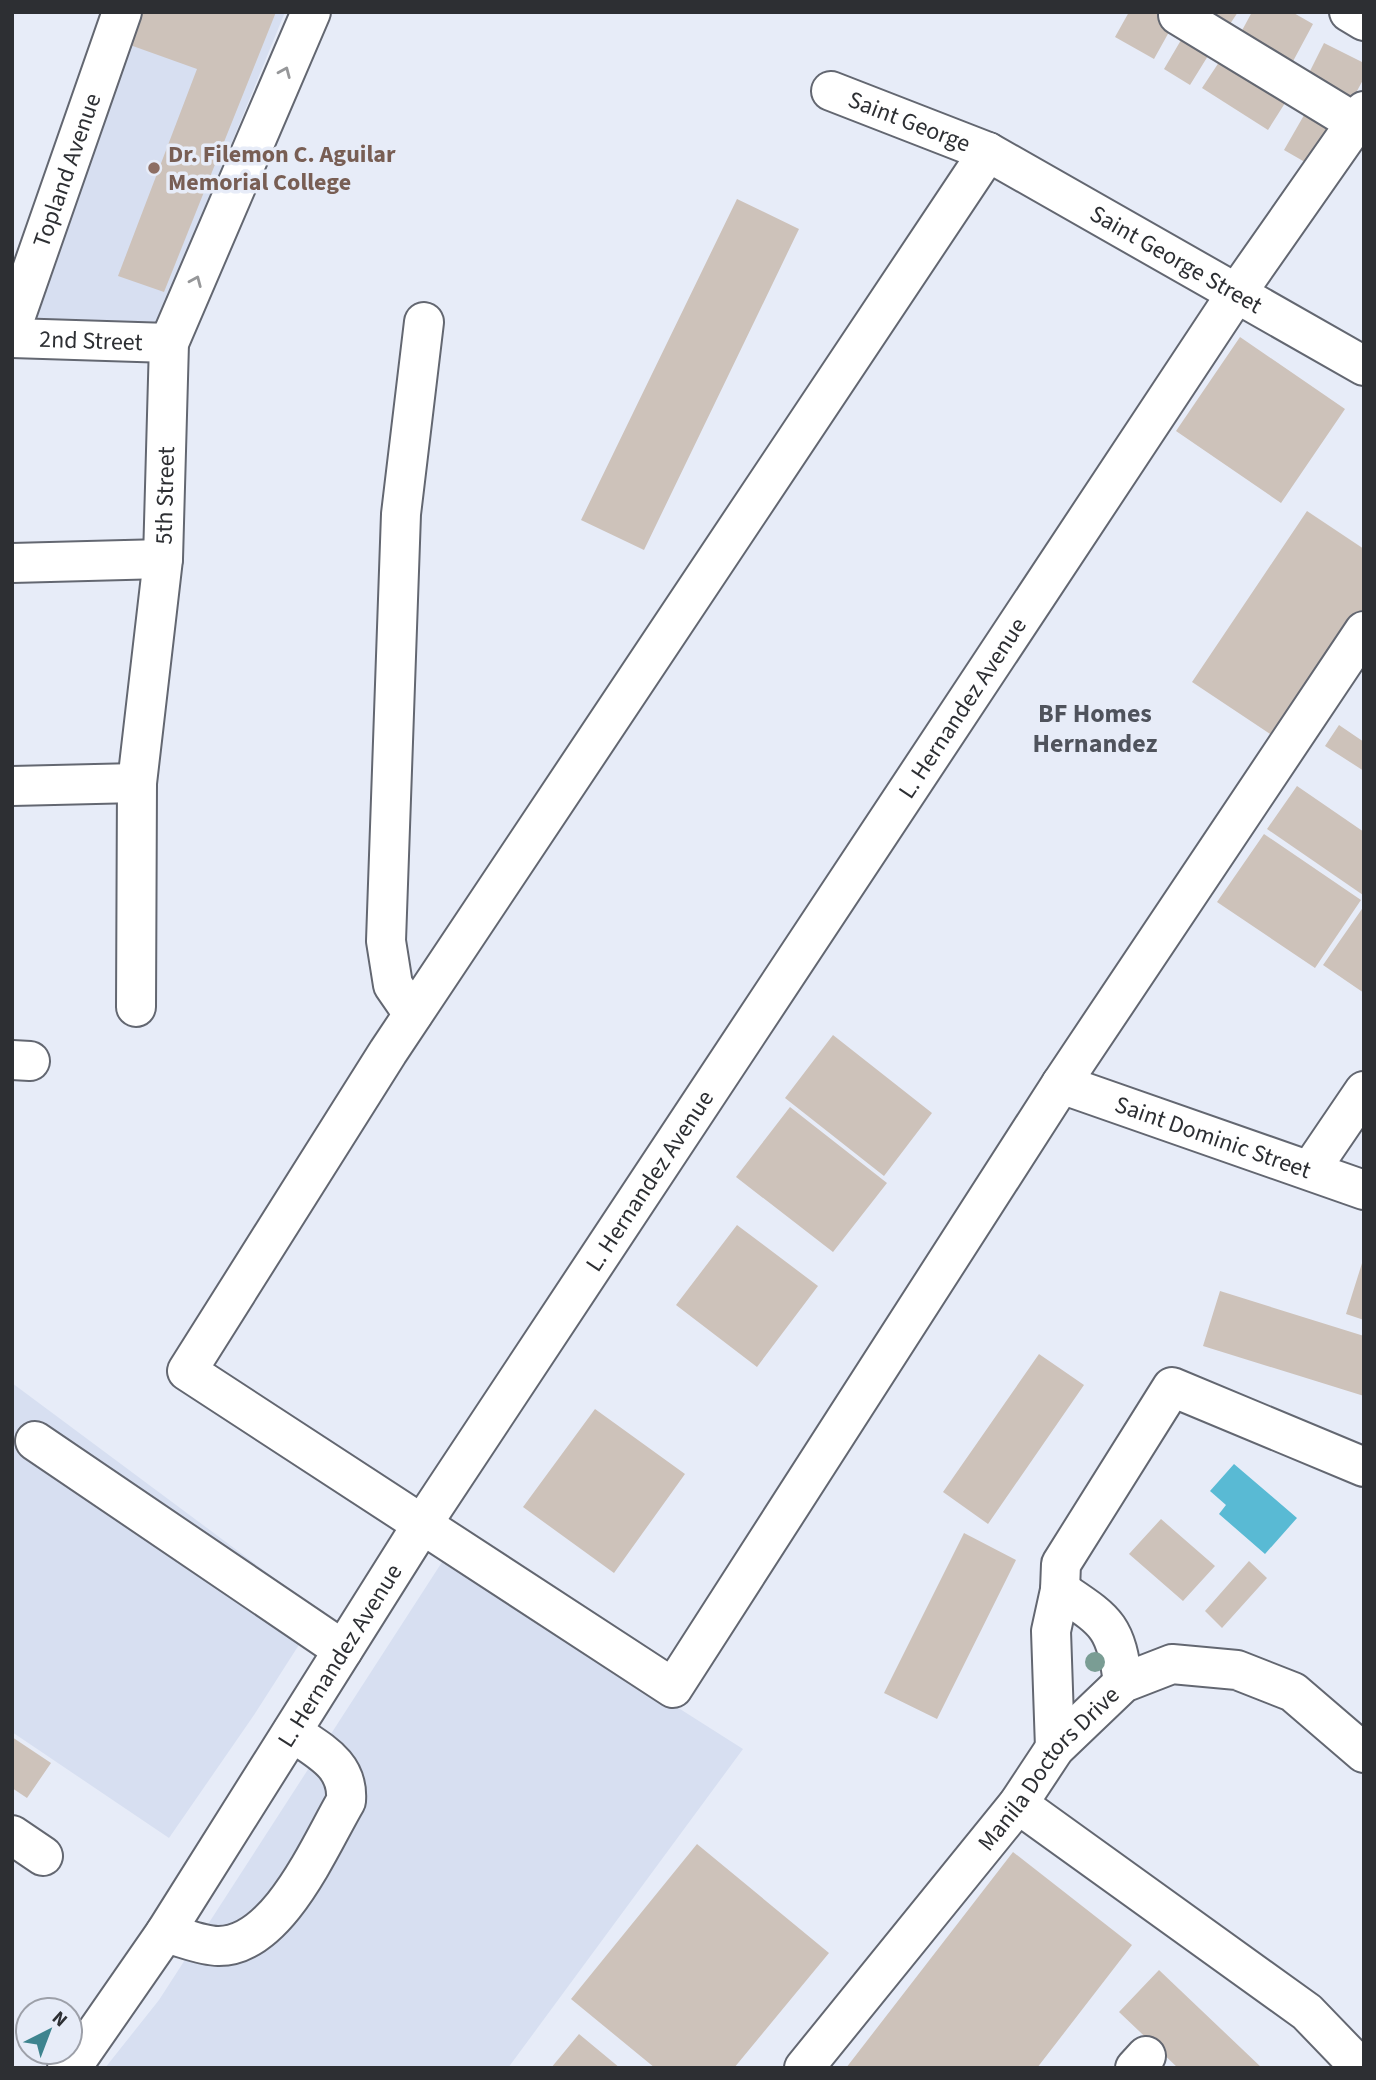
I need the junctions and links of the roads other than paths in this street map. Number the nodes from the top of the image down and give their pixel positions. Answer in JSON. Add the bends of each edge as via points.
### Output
{"nodes":[{"id":1,"x":122,"y":12,"type":"edge"},
{"id":2,"x":311,"y":12,"type":"edge"},
{"id":3,"x":1349,"y":12,"type":"edge"},
{"id":4,"x":1178,"y":15,"type":"dead end"},
{"id":5,"x":1364,"y":21,"type":"edge"},
{"id":6,"x":831,"y":91,"type":"dead end"},
{"id":7,"x":1361,"y":121,"type":"edge"},
{"id":8,"x":988,"y":152,"type":"junction"},
{"id":9,"x":1236,"y":294,"type":"junction"},
{"id":10,"x":424,"y":322,"type":"dead end"},
{"id":11,"x":12,"y":327,"type":"edge"},
{"id":12,"x":12,"y":338,"type":"edge"},
{"id":13,"x":169,"y":344,"type":"junction"},
{"id":14,"x":1364,"y":366,"type":"edge"},
{"id":15,"x":163,"y":559,"type":"junction"},
{"id":16,"x":12,"y":563,"type":"edge"},
{"id":17,"x":1364,"y":631,"type":"edge"},
{"id":18,"x":137,"y":783,"type":"junction"},
{"id":19,"x":12,"y":786,"type":"edge"},
{"id":20,"x":136,"y":1007,"type":"dead end"},
{"id":21,"x":413,"y":1014,"type":"junction"},
{"id":22,"x":1061,"y":1084,"type":"junction"},
{"id":23,"x":1364,"y":1091,"type":"edge"},
{"id":24,"x":1311,"y":1169,"type":"junction"},
{"id":25,"x":1364,"y":1190,"type":"edge"},
{"id":26,"x":36,"y":1441,"type":"dead end"},
{"id":27,"x":1364,"y":1467,"type":"edge"},
{"id":28,"x":423,"y":1524,"type":"junction"},
{"id":29,"x":1060,"y":1590,"type":"junction"},
{"id":30,"x":343,"y":1650,"type":"junction"},
{"id":31,"x":1123,"y":1683,"type":"junction"},
{"id":32,"x":292,"y":1732,"type":"junction"},
{"id":33,"x":1055,"y":1748,"type":"junction"},
{"id":34,"x":1364,"y":1753,"type":"edge"},
{"id":35,"x":1018,"y":1804,"type":"junction"},
{"id":36,"x":12,"y":1835,"type":"edge"},
{"id":37,"x":43,"y":1856,"type":"dead end"},
{"id":38,"x":165,"y":1933,"type":"junction"},
{"id":39,"x":66,"y":2068,"type":"edge"},
{"id":40,"x":804,"y":2068,"type":"edge"},
{"id":41,"x":1361,"y":2068,"type":"edge"}],
"edges":[{"from":1,"to":11,"type":"street","name":"Topland Avenue"},
{"from":13,"to":2,"type":"street","name":"5th Street","one_way":true},
{"from":3,"to":5,"type":"street"},
{"from":4,"to":7,"type":"street"},
{"from":6,"to":8,"type":"street","name":"Saint George"},
{"from":7,"to":9,"type":"street","name":"L. Hernandez Avenue"},
{"from":8,"to":9,"type":"street","name":"Saint George Street"},
{"from":8,"to":21,"type":"street"},
{"from":9,"to":14,"type":"street","name":"Saint George Street"},
{"from":9,"to":28,"type":"street","name":"L. Hernandez Avenue"},
{"from":10,"to":21,"type":"street","via":[[401,514],[386,941],[393,985]]},
{"from":12,"to":13,"type":"street","name":"2nd Street"},
{"from":13,"to":15,"type":"street","name":"5th Street"},
{"from":15,"to":16,"type":"street"},
{"from":15,"to":18,"type":"street","name":"5th Street"},
{"from":17,"to":22,"type":"street"},
{"from":18,"to":19,"type":"street"},
{"from":18,"to":20,"type":"street","name":"5th Street"},
{"from":21,"to":28,"type":"street","via":[[187,1371]]},
{"from":22,"to":24,"type":"street","name":"Saint Dominic Street"},
{"from":22,"to":28,"type":"street","via":[[673,1688]]},
{"from":23,"to":24,"type":"street"},
{"from":24,"to":25,"type":"street","name":"Saint Dominic Street"},
{"from":26,"to":30,"type":"street"},
{"from":27,"to":29,"type":"street","via":[[1165,1375],[1061,1564]]},
{"from":28,"to":30,"type":"street","name":"L. Hernandez Avenue"},
{"from":29,"to":31,"type":"street","via":[[1104,1619],[1119,1652]]},
{"from":29,"to":33,"type":"street","via":[[1051,1631]]},
{"from":30,"to":32,"type":"street","name":"L. Hernandez Avenue"},
{"from":31,"to":33,"type":"street","name":"Manila Doctors Drive"},
{"from":31,"to":34,"type":"street","name":"Manila Doctors Drive","via":[[1172,1664],[1237,1670],[1293,1692]]},
{"from":32,"to":38,"type":"street","name":"L. Hernandez Avenue"},
{"from":32,"to":38,"type":"street","via":[[339,1766],[347,1785],[346,1801],[282,1911],[246,1941],[218,1947]]},
{"from":33,"to":35,"type":"street","name":"Manila Doctors Drive"},
{"from":35,"to":40,"type":"street","name":"Manila Doctors Drive"},
{"from":35,"to":41,"type":"street","via":[[1307,2012]]},
{"from":36,"to":37,"type":"street"},
{"from":38,"to":39,"type":"street","name":"L. Hernandez Avenue","via":[[79,2057]]}]}
